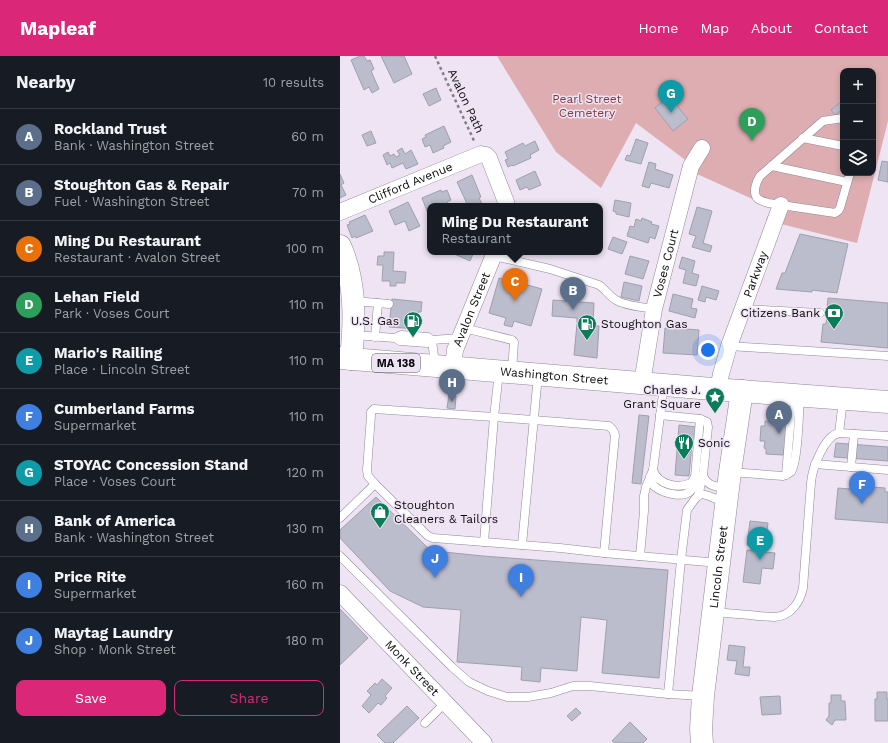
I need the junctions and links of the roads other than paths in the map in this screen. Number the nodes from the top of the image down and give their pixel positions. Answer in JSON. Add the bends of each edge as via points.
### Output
{"nodes":[{"id":1,"x":840,"y":118,"type":"edge"},
{"id":2,"x":803,"y":138,"type":"junction"},
{"id":3,"x":840,"y":145,"type":"edge"},
{"id":4,"x":702,"y":148,"type":"dead end"},
{"id":5,"x":772,"y":166,"type":"junction"},
{"id":6,"x":849,"y":176,"type":"edge"},
{"id":7,"x":847,"y":182,"type":"junction"},
{"id":8,"x":506,"y":203,"type":"edge"},
{"id":9,"x":781,"y":205,"type":"junction"},
{"id":10,"x":340,"y":212,"type":"edge"},
{"id":11,"x":340,"y":246,"type":"edge"},
{"id":12,"x":494,"y":255,"type":"edge"},
{"id":13,"x":498,"y":255,"type":"edge"},
{"id":14,"x":353,"y":300,"type":"junction"},
{"id":15,"x":378,"y":303,"type":"junction"},
{"id":16,"x":389,"y":304,"type":"dead end"},
{"id":17,"x":654,"y":309,"type":"junction"},
{"id":18,"x":743,"y":309,"type":"junction"},
{"id":19,"x":820,"y":313,"type":"dead end"},
{"id":20,"x":462,"y":333,"type":"junction"},
{"id":21,"x":354,"y":335,"type":"junction"},
{"id":22,"x":375,"y":337,"type":"junction"},
{"id":23,"x":432,"y":340,"type":"junction"},
{"id":24,"x":729,"y":346,"type":"junction"},
{"id":25,"x":888,"y":356,"type":"edge"},
{"id":26,"x":346,"y":359,"type":"edge"},
{"id":27,"x":444,"y":367,"type":"junction"},
{"id":28,"x":505,"y":372,"type":"junction"},
{"id":29,"x":538,"y":374,"type":"junction"},
{"id":30,"x":642,"y":383,"type":"junction"},
{"id":31,"x":664,"y":385,"type":"junction"},
{"id":32,"x":718,"y":389,"type":"junction"},
{"id":33,"x":742,"y":391,"type":"junction"},
{"id":34,"x":800,"y":396,"type":"junction"},
{"id":35,"x":843,"y":399,"type":"junction"},
{"id":36,"x":888,"y":402,"type":"edge"},
{"id":37,"x":660,"y":415,"type":"junction"},
{"id":38,"x":494,"y":417,"type":"junction"},
{"id":39,"x":534,"y":420,"type":"junction"},
{"id":40,"x":839,"y":433,"type":"junction"},
{"id":41,"x":854,"y":434,"type":"junction"},
{"id":42,"x":888,"y":436,"type":"edge"},
{"id":43,"x":815,"y":464,"type":"junction"},
{"id":44,"x":851,"y":467,"type":"junction"},
{"id":45,"x":888,"y":470,"type":"edge"},
{"id":46,"x":652,"y":474,"type":"junction"},
{"id":47,"x":699,"y":476,"type":"junction"},
{"id":48,"x":375,"y":484,"type":"junction"},
{"id":49,"x":729,"y":488,"type":"junction"},
{"id":50,"x":698,"y":496,"type":"junction"},
{"id":51,"x":340,"y":518,"type":"edge"},
{"id":52,"x":484,"y":542,"type":"junction"},
{"id":53,"x":522,"y":545,"type":"junction"},
{"id":54,"x":604,"y":553,"type":"junction"},
{"id":55,"x":340,"y":556,"type":"edge"},
{"id":56,"x":640,"y":556,"type":"junction"},
{"id":57,"x":681,"y":560,"type":"junction"},
{"id":58,"x":720,"y":563,"type":"junction"},
{"id":59,"x":340,"y":593,"type":"edge"},
{"id":60,"x":713,"y":612,"type":"junction"},
{"id":61,"x":668,"y":694,"type":"junction"},
{"id":62,"x":704,"y":696,"type":"junction"},
{"id":63,"x":445,"y":703,"type":"junction"},
{"id":64,"x":425,"y":723,"type":"dead end"},
{"id":65,"x":484,"y":743,"type":"edge"},
{"id":66,"x":702,"y":743,"type":"edge"}],
"edges":[{"from":1,"to":2,"type":"lane","via":[[823,121]]},
{"from":2,"to":3,"type":"lane"},
{"from":2,"to":5,"type":"lane"},
{"from":4,"to":17,"type":"street","name":"Voses Court","via":[[691,166]]},
{"from":5,"to":7,"type":"lane"},
{"from":5,"to":9,"type":"lane","via":[[757,180],[755,193],[760,200]]},
{"from":6,"to":7,"type":"lane"},
{"from":7,"to":9,"type":"lane","via":[[837,212]]},
{"from":8,"to":10,"type":"street","name":"Clifford Avenue","via":[[489,158],[480,154]]},
{"from":9,"to":18,"type":"street","name":"Parkway"},
{"from":11,"to":14,"type":"main road","via":[[351,279]]},
{"from":12,"to":20,"type":"street","name":"Avalon Street"},
{"from":13,"to":17,"type":"lane","via":[[599,285],[620,302]]},
{"from":14,"to":15,"type":"lane"},
{"from":14,"to":21,"type":"main road"},
{"from":15,"to":16,"type":"lane"},
{"from":15,"to":22,"type":"lane"},
{"from":17,"to":30,"type":"street","name":"Voses Court"},
{"from":18,"to":19,"type":"lane"},
{"from":18,"to":24,"type":"street","name":"Parkway"},
{"from":20,"to":23,"type":"lane"},
{"from":20,"to":27,"type":"street","name":"Avalon Street"},
{"from":20,"to":28,"type":"lane","via":[[512,340],[514,344]]},
{"from":21,"to":22,"type":"lane"},
{"from":21,"to":26,"type":"main road"},
{"from":22,"to":23,"type":"lane","via":[[427,343]]},
{"from":23,"to":27,"type":"lane"},
{"from":24,"to":25,"type":"lane"},
{"from":24,"to":32,"type":"street","name":"Parkway"},
{"from":26,"to":27,"type":"main road","name":"Washington Street","number":"MA 138"},
{"from":27,"to":28,"type":"main road","name":"Washington Street","number":"MA 138"},
{"from":28,"to":29,"type":"main road","name":"Washington Street","number":"MA 138"},
{"from":28,"to":38,"type":"lane"},
{"from":29,"to":30,"type":"main road","name":"Washington Street","number":"MA 138"},
{"from":29,"to":39,"type":"lane"},
{"from":30,"to":31,"type":"main road","name":"Washington Street","number":"MA 138"},
{"from":31,"to":32,"type":"main road","name":"Washington Street","number":"MA 138"},
{"from":31,"to":37,"type":"lane"},
{"from":32,"to":33,"type":"main road","name":"Washington Street","number":"MA 138"},
{"from":33,"to":34,"type":"main road","name":"Washington Street","number":"MA 138"},
{"from":33,"to":49,"type":"main road","name":"Lincoln Street"},
{"from":34,"to":35,"type":"main road","name":"Washington Street","number":"MA 138"},
{"from":34,"to":49,"type":"lane","via":[[796,456],[792,471],[786,475]]},
{"from":35,"to":36,"type":"main road","name":"Washington Street","number":"MA 138"},
{"from":35,"to":40,"type":"lane"},
{"from":37,"to":46,"type":"lane"},
{"from":37,"to":47,"type":"lane","via":[[700,419],[708,424]]},
{"from":38,"to":39,"type":"lane"},
{"from":38,"to":48,"type":"lane","via":[[378,408],[372,410],[367,470],[368,476]]},
{"from":38,"to":52,"type":"lane"},
{"from":39,"to":53,"type":"lane"},
{"from":39,"to":54,"type":"lane","via":[[609,426],[613,429],[615,435]]},
{"from":40,"to":41,"type":"lane"},
{"from":40,"to":43,"type":"lane","via":[[827,442]]},
{"from":41,"to":42,"type":"lane"},
{"from":41,"to":44,"type":"lane"},
{"from":43,"to":44,"type":"lane"},
{"from":43,"to":60,"type":"lane","via":[[811,483],[803,588],[795,607],[774,617]]},
{"from":44,"to":45,"type":"lane"},
{"from":46,"to":47,"type":"lane","via":[[658,480],[677,486],[692,483]]},
{"from":46,"to":56,"type":"lane","via":[[644,496]]},
{"from":47,"to":49,"type":"lane","via":[[714,486]]},
{"from":47,"to":50,"type":"lane"},
{"from":48,"to":51,"type":"lane"},
{"from":48,"to":52,"type":"lane","via":[[428,536]]},
{"from":49,"to":50,"type":"lane"},
{"from":49,"to":58,"type":"main road","name":"Lincoln Street"},
{"from":50,"to":57,"type":"lane","via":[[686,510]]},
{"from":52,"to":53,"type":"lane"},
{"from":53,"to":54,"type":"lane"},
{"from":54,"to":56,"type":"lane"},
{"from":55,"to":61,"type":"lane","via":[[452,667],[469,682],[488,692],[507,697],[528,697],[574,686],[585,686]]},
{"from":56,"to":57,"type":"lane"},
{"from":57,"to":58,"type":"lane"},
{"from":57,"to":61,"type":"lane"},
{"from":58,"to":60,"type":"main road","name":"Lincoln Street"},
{"from":59,"to":63,"type":"street","name":"Monk Street"},
{"from":60,"to":62,"type":"main road","name":"Lincoln Street"},
{"from":61,"to":62,"type":"lane"},
{"from":62,"to":66,"type":"main road","name":"Lincoln Street"},
{"from":63,"to":64,"type":"lane"},
{"from":63,"to":65,"type":"street","name":"Monk Street"}]}
